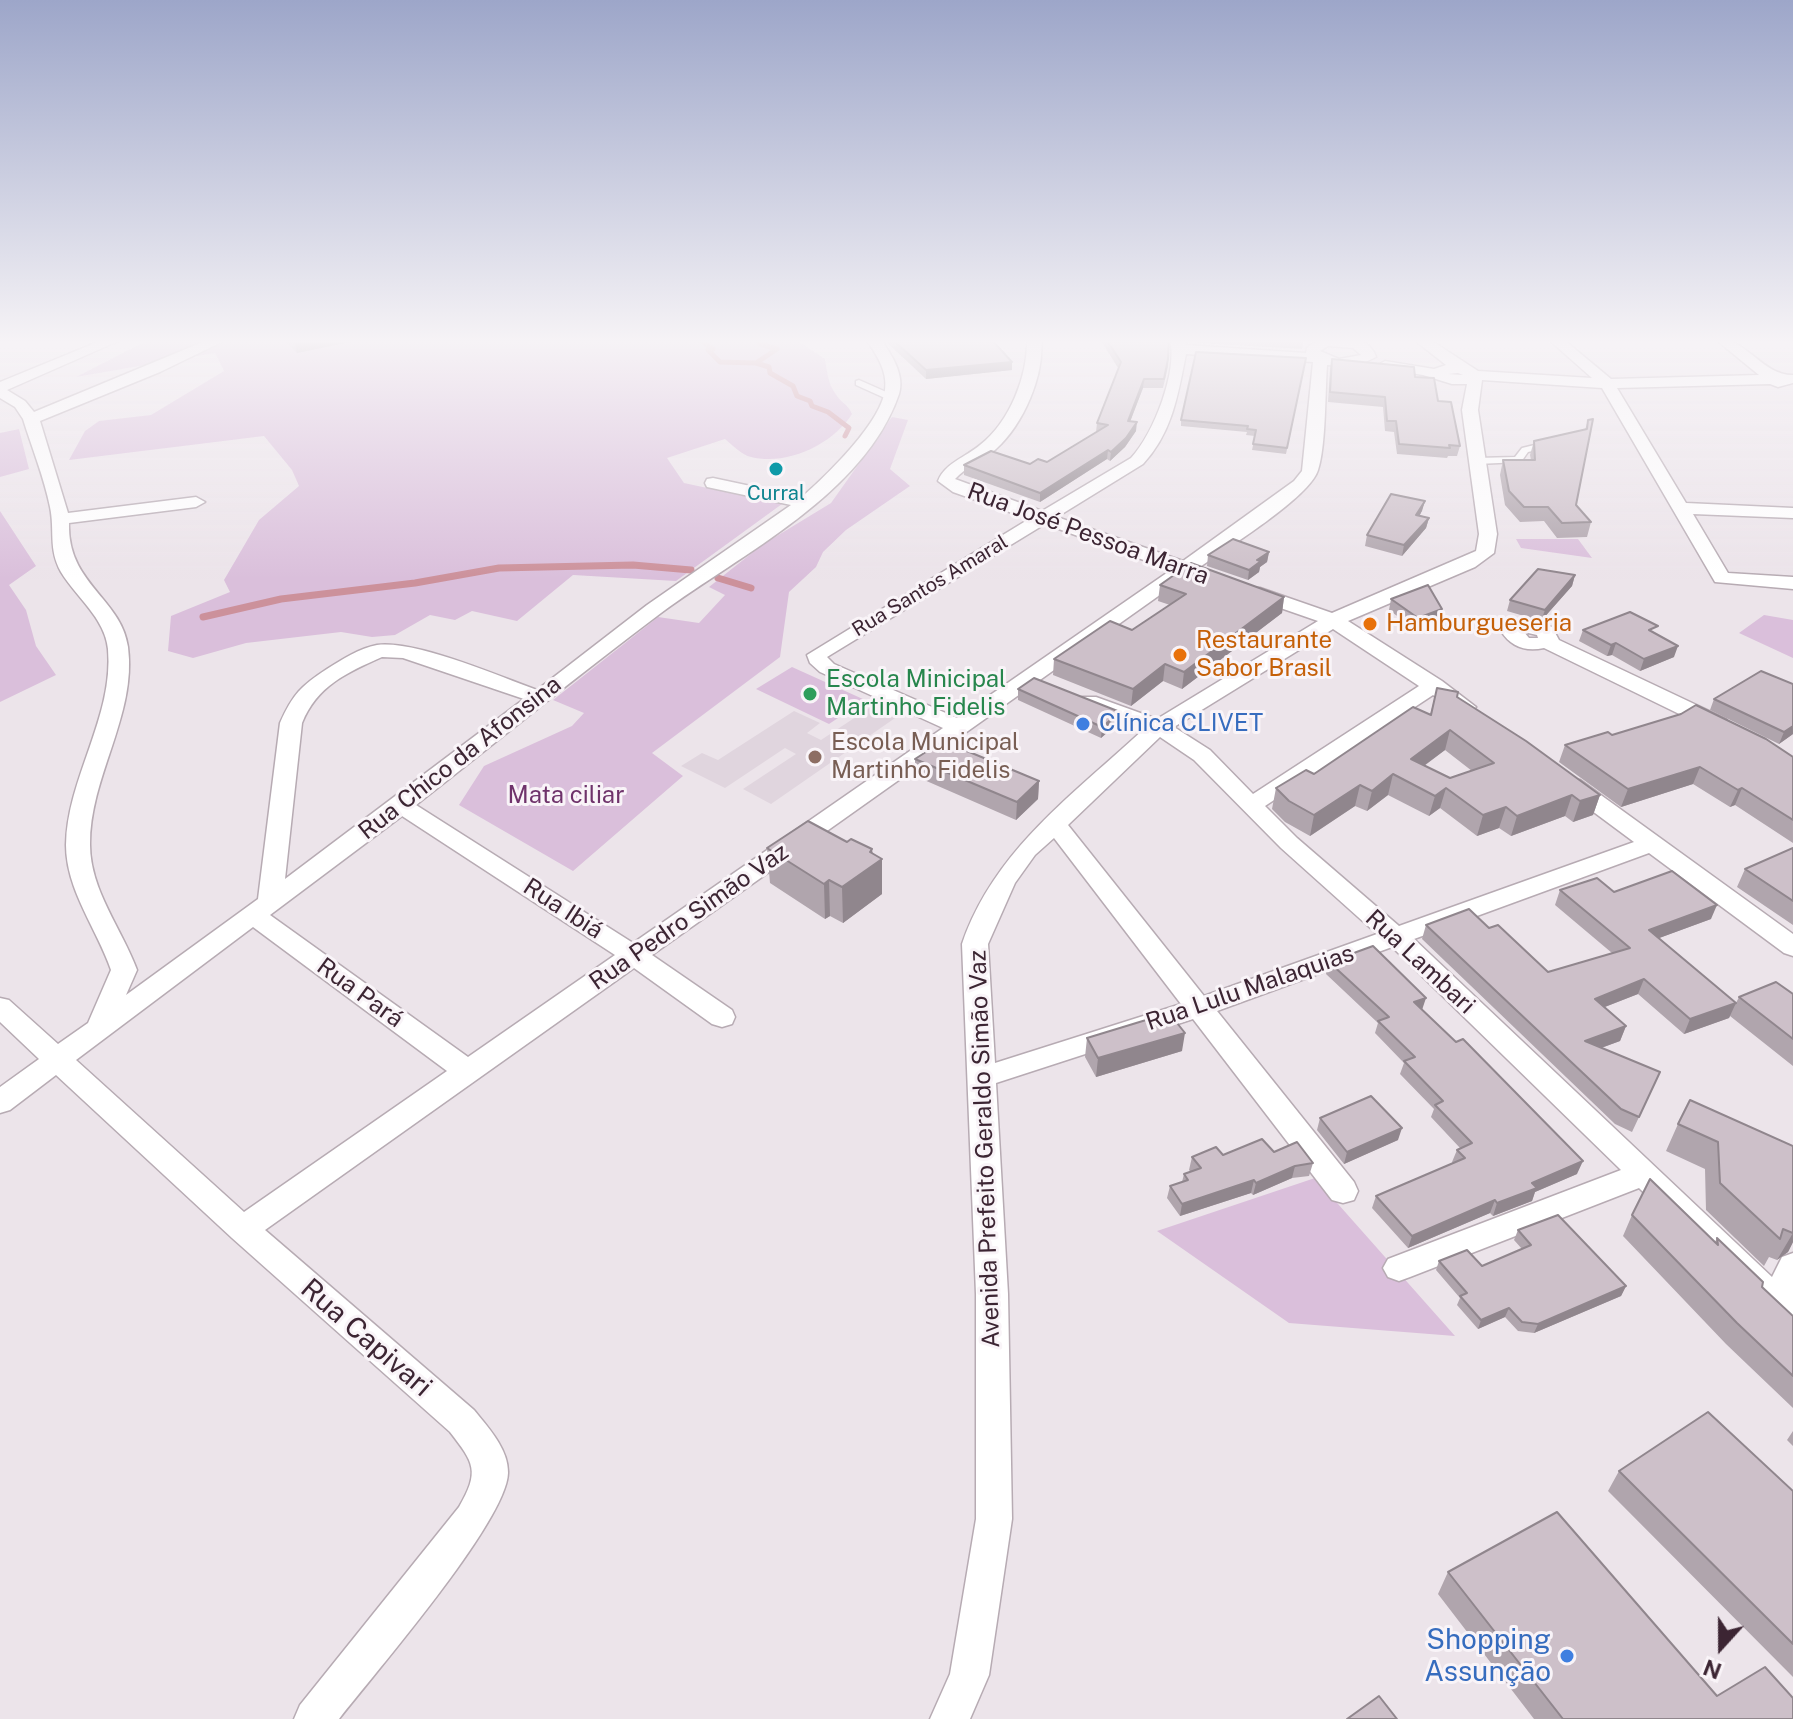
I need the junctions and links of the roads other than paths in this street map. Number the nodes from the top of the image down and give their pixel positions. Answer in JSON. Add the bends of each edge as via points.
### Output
{"nodes":[{"id":1,"x":31,"y":419,"type":"edge"},
{"id":2,"x":877,"y":419,"type":"edge"},
{"id":3,"x":1010,"y":419,"type":"edge"},
{"id":4,"x":1163,"y":419,"type":"edge"},
{"id":5,"x":1315,"y":419,"type":"edge"},
{"id":6,"x":1471,"y":419,"type":"edge"},
{"id":7,"x":1628,"y":419,"type":"edge"},
{"id":8,"x":1566,"y":441,"type":"edge"},
{"id":9,"x":1477,"y":461,"type":"junction"},
{"id":10,"x":713,"y":483,"type":"dead end"},
{"id":11,"x":196,"y":502,"type":"dead end"},
{"id":12,"x":805,"y":503,"type":"junction"},
{"id":13,"x":1680,"y":508,"type":"junction"},
{"id":14,"x":1793,"y":513,"type":"edge"},
{"id":15,"x":1045,"y":518,"type":"junction"},
{"id":16,"x":61,"y":519,"type":"junction"},
{"id":17,"x":1184,"y":568,"type":"junction"},
{"id":18,"x":1793,"y":583,"type":"edge"},
{"id":19,"x":1333,"y":620,"type":"junction"},
{"id":20,"x":1547,"y":642,"type":"dead end"},
{"id":21,"x":1028,"y":676,"type":"junction"},
{"id":22,"x":1435,"y":685,"type":"junction"},
{"id":23,"x":538,"y":697,"type":"junction"},
{"id":24,"x":1486,"y":722,"type":"edge"},
{"id":25,"x":957,"y":726,"type":"junction"},
{"id":26,"x":1159,"y":727,"type":"junction"},
{"id":27,"x":1732,"y":732,"type":"edge"},
{"id":28,"x":1550,"y":769,"type":"edge"},
{"id":29,"x":401,"y":805,"type":"junction"},
{"id":30,"x":1251,"y":805,"type":"junction"},
{"id":31,"x":1054,"y":823,"type":"junction"},
{"id":32,"x":1652,"y":844,"type":"junction"},
{"id":33,"x":261,"y":907,"type":"junction"},
{"id":34,"x":1396,"y":937,"type":"junction"},
{"id":35,"x":1793,"y":947,"type":"edge"},
{"id":36,"x":635,"y":956,"type":"junction"},
{"id":37,"x":0,"y":1007,"type":"edge"},
{"id":38,"x":1198,"y":1008,"type":"junction"},
{"id":39,"x":722,"y":1017,"type":"dead end"},
{"id":40,"x":96,"y":1030,"type":"junction"},
{"id":41,"x":59,"y":1059,"type":"junction"},
{"id":42,"x":467,"y":1071,"type":"junction"},
{"id":43,"x":982,"y":1077,"type":"junction"},
{"id":44,"x":0,"y":1102,"type":"edge"},
{"id":45,"x":1644,"y":1174,"type":"junction"},
{"id":46,"x":1343,"y":1191,"type":"dead end"},
{"id":47,"x":243,"y":1229,"type":"junction"},
{"id":48,"x":1793,"y":1266,"type":"edge"},
{"id":49,"x":1399,"y":1268,"type":"dead end"},
{"id":50,"x":1785,"y":1309,"type":"edge"},
{"id":51,"x":314,"y":1719,"type":"edge"},
{"id":52,"x":950,"y":1719,"type":"edge"}],
"edges":[{"from":1,"to":16,"type":"street"},
{"from":2,"to":12,"type":"street","name":"Rua Chico da Afonsina","via":[[838,474]]},
{"from":3,"to":15,"type":"street","name":"Rua José Pessoa Marra","via":[[999,437],[946,481]]},
{"from":4,"to":15,"type":"street","name":"Rua Santos Amaral","via":[[1151,449],[1137,461]]},
{"from":5,"to":17,"type":"street","name":"Rua Pedro Simão Vaz","via":[[1310,471],[1300,485]]},
{"from":6,"to":9,"type":"street","name":"Avenida Prefeito Geraldo Simão Vaz"},
{"from":7,"to":13,"type":"street"},
{"from":8,"to":9,"type":"lane","via":[[1525,450],[1518,460]]},
{"from":9,"to":19,"type":"street","name":"Avenida Prefeito Geraldo Simão Vaz","via":[[1488,534],[1485,553]]},
{"from":10,"to":12,"type":"street"},
{"from":11,"to":16,"type":"street"},
{"from":12,"to":23,"type":"street","name":"Rua Chico da Afonsina"},
{"from":13,"to":14,"type":"street"},
{"from":13,"to":18,"type":"street","via":[[1722,578]]},
{"from":15,"to":17,"type":"street","name":"Rua José Pessoa Marra"},
{"from":15,"to":25,"type":"street","name":"Rua Santos Amaral","via":[[833,643],[817,659]]},
{"from":16,"to":40,"type":"street","via":[[56,535],[64,560],[112,626],[119,656],[78,845],[83,879],[124,970]]},
{"from":17,"to":19,"type":"street","name":"Rua José Pessoa Marra"},
{"from":17,"to":21,"type":"street","name":"Rua Pedro Simão Vaz"},
{"from":19,"to":22,"type":"street","name":"Rua José Pessoa Marra"},
{"from":19,"to":26,"type":"street","name":"Avenida Prefeito Geraldo Simão Vaz"},
{"from":20,"to":27,"type":"street"},
{"from":21,"to":25,"type":"street","name":"Rua Pedro Simão Vaz"},
{"from":21,"to":26,"type":"street","name":"Rua Lambari"},
{"from":22,"to":24,"type":"street","name":"Rua José Pessoa Marra"},
{"from":22,"to":30,"type":"street"},
{"from":23,"to":29,"type":"street","name":"Rua Chico da Afonsina"},
{"from":23,"to":33,"type":"street","via":[[390,650],[366,655],[311,689],[291,723]]},
{"from":25,"to":36,"type":"street","name":"Rua Pedro Simão Vaz"},
{"from":26,"to":30,"type":"street","name":"Rua Lambari","via":[[1202,755]]},
{"from":26,"to":31,"type":"street","name":"Avenida Prefeito Geraldo Simão Vaz"},
{"from":28,"to":32,"type":"street"},
{"from":29,"to":33,"type":"street","name":"Rua Chico da Afonsina"},
{"from":29,"to":36,"type":"street","name":"Rua Ibiá"},
{"from":30,"to":34,"type":"street","name":"Rua Lambari"},
{"from":31,"to":38,"type":"street"},
{"from":31,"to":43,"type":"street","name":"Avenida Prefeito Geraldo Simão Vaz","via":[[1009,871],[985,912],[975,944]]},
{"from":32,"to":34,"type":"street","name":"Rua Lulu Malaquias"},
{"from":32,"to":35,"type":"street"},
{"from":33,"to":40,"type":"street","name":"Rua Chico da Afonsina"},
{"from":33,"to":42,"type":"street","name":"Rua Pará"},
{"from":34,"to":38,"type":"street","name":"Rua Lulu Malaquias"},
{"from":34,"to":45,"type":"street","name":"Rua Lambari"},
{"from":36,"to":39,"type":"street","name":"Rua Ibiá"},
{"from":36,"to":42,"type":"street","name":"Rua Pedro Simão Vaz"},
{"from":37,"to":41,"type":"street","name":"Rua Capivari"},
{"from":38,"to":43,"type":"street","name":"Rua Lulu Malaquias"},
{"from":38,"to":46,"type":"street"},
{"from":40,"to":41,"type":"street","name":"Rua Chico da Afonsina"},
{"from":41,"to":44,"type":"street","name":"Rua Chico da Afonsina"},
{"from":41,"to":47,"type":"street","name":"Rua Capivari"},
{"from":42,"to":47,"type":"street","name":"Rua Pedro Simão Vaz"},
{"from":43,"to":52,"type":"street","name":"Avenida Prefeito Geraldo Simão Vaz","via":[[992,1294],[994,1519],[969,1675]]},
{"from":45,"to":49,"type":"street"},
{"from":45,"to":50,"type":"street","name":"Rua Lambari"},
{"from":47,"to":51,"type":"street","name":"Rua Capivari","via":[[462,1421],[492,1467],[489,1491],[472,1519]]},
{"from":48,"to":50,"type":"street"}]}
